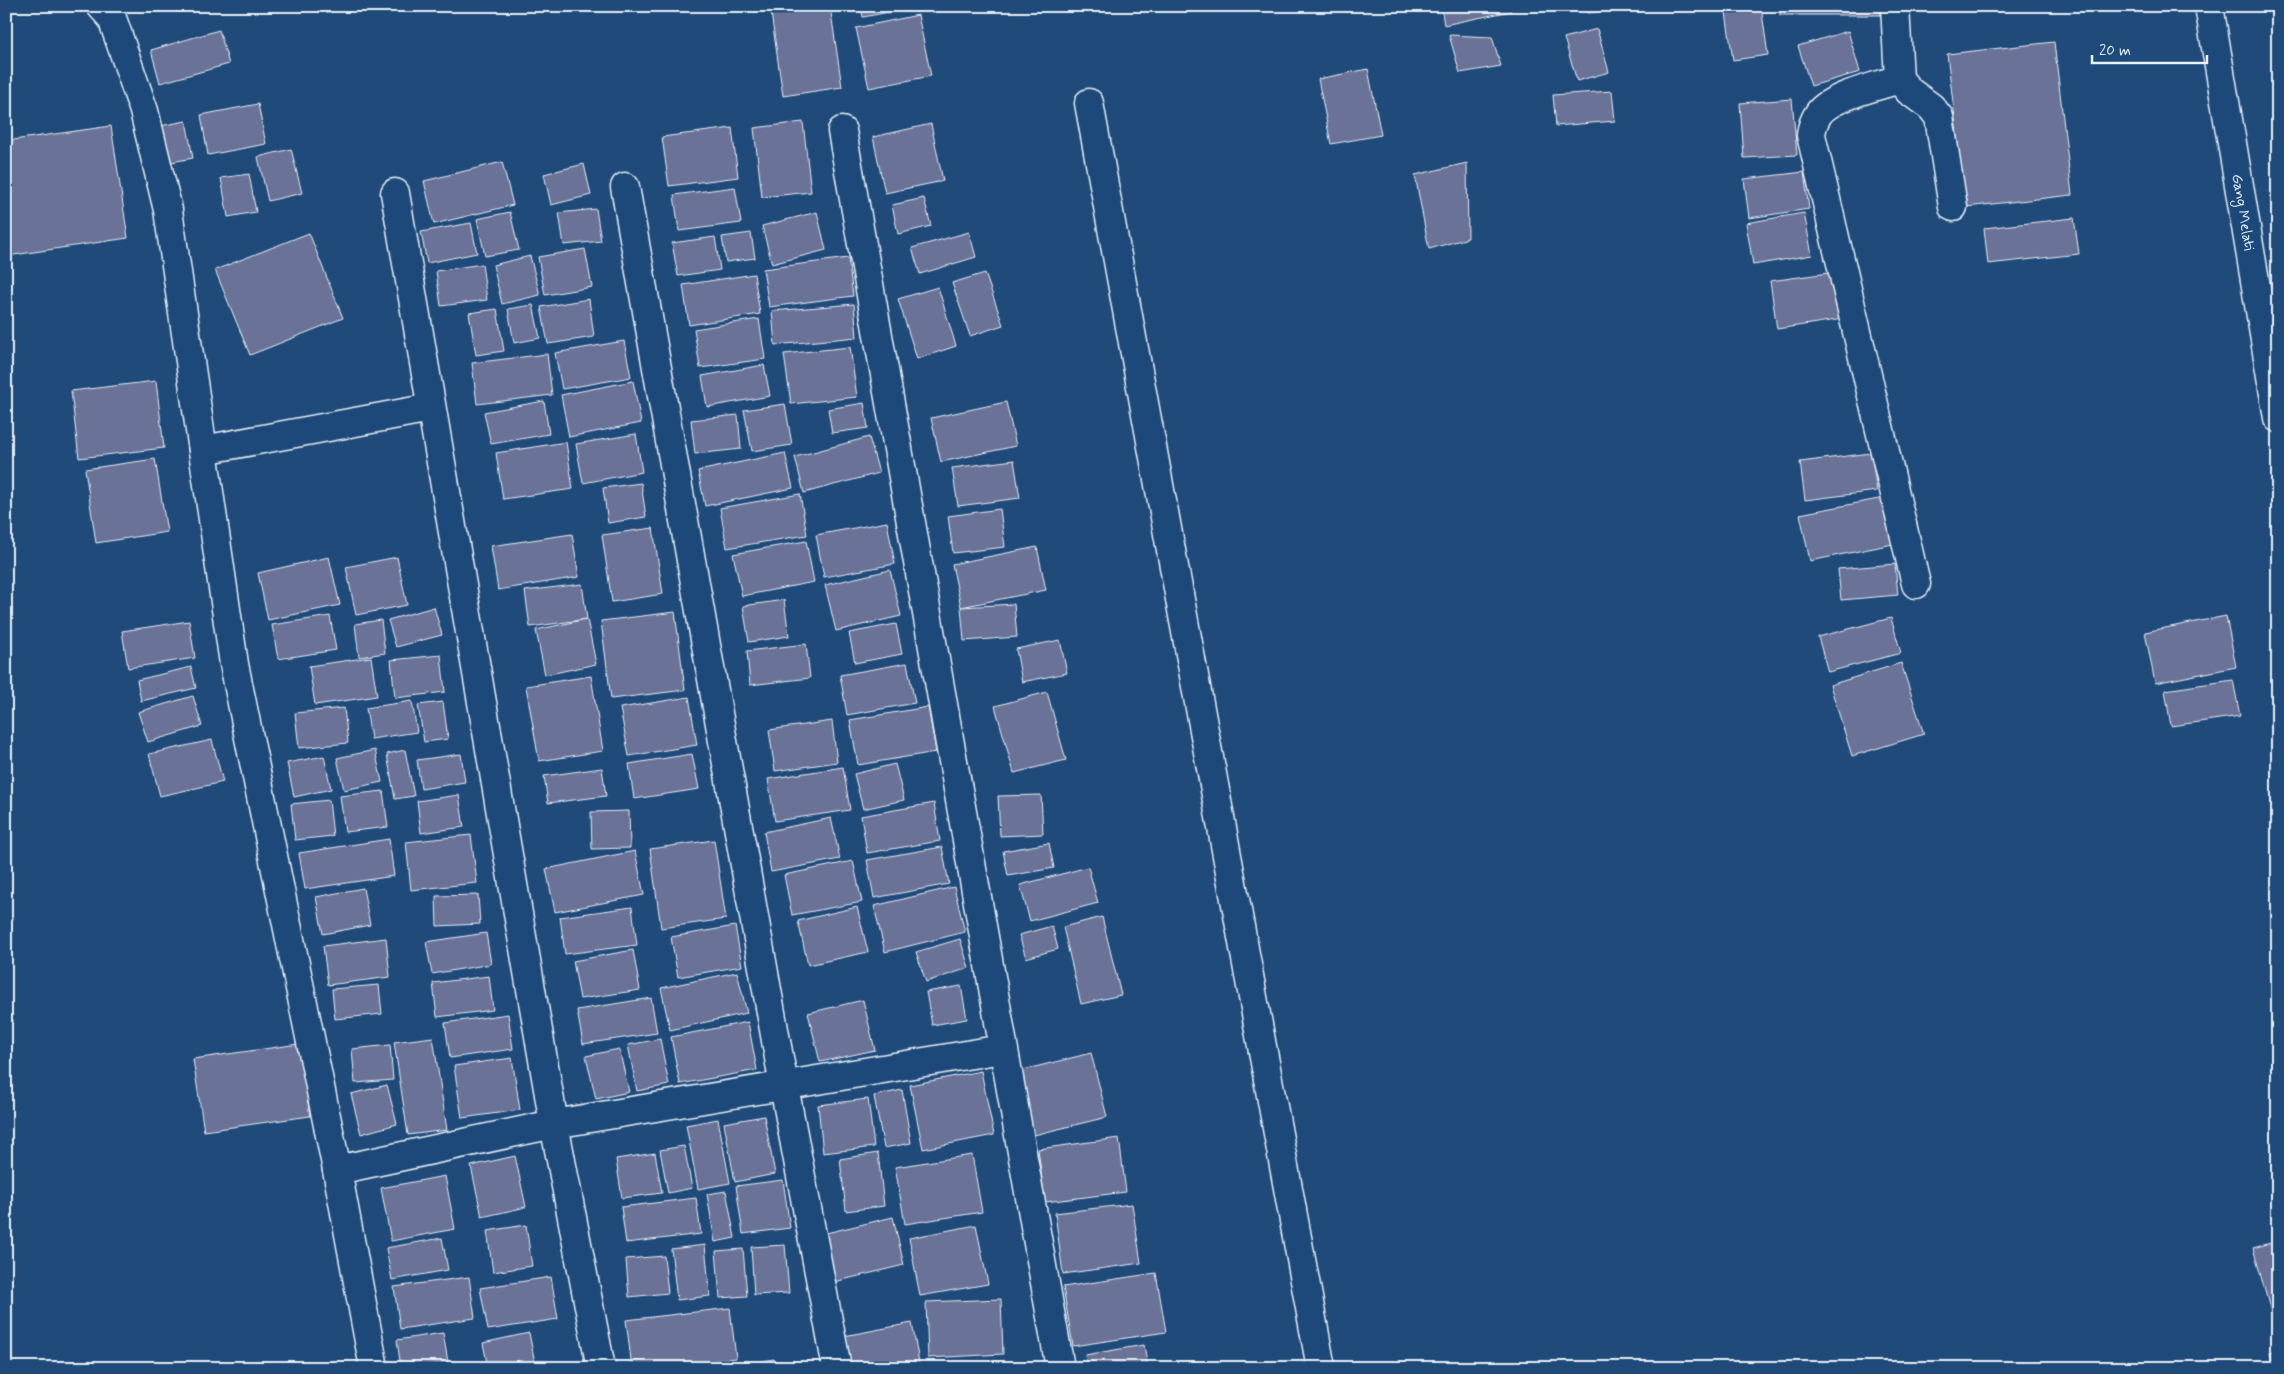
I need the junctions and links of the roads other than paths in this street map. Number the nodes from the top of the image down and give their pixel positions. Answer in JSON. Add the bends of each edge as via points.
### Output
{"nodes":[{"id":1,"x":101,"y":6,"type":"edge"},
{"id":2,"x":1895,"y":6,"type":"edge"},
{"id":3,"x":2209,"y":6,"type":"edge"},
{"id":4,"x":1899,"y":79,"type":"junction"},
{"id":5,"x":1089,"y":103,"type":"dead end"},
{"id":6,"x":842,"y":131,"type":"dead end"},
{"id":7,"x":625,"y":187,"type":"dead end"},
{"id":8,"x":394,"y":193,"type":"dead end"},
{"id":9,"x":1953,"y":207,"type":"dead end"},
{"id":10,"x":431,"y":408,"type":"junction"},
{"id":11,"x":2278,"y":418,"type":"edge"},
{"id":12,"x":202,"y":450,"type":"junction"},
{"id":13,"x":1916,"y":584,"type":"dead end"},
{"id":14,"x":1002,"y":1049,"type":"junction"},
{"id":15,"x":784,"y":1086,"type":"junction"},
{"id":16,"x":554,"y":1124,"type":"junction"},
{"id":17,"x":337,"y":1170,"type":"junction"},
{"id":18,"x":374,"y":1368,"type":"edge"},
{"id":19,"x":601,"y":1368,"type":"edge"},
{"id":20,"x":837,"y":1368,"type":"edge"},
{"id":21,"x":1060,"y":1368,"type":"edge"},
{"id":22,"x":1321,"y":1368,"type":"edge"}],
"edges":[{"from":1,"to":12,"type":"street","via":[[112,18],[144,110],[168,210]]},
{"from":2,"to":4,"type":"street"},
{"from":3,"to":11,"type":"street","name":"Gang Melati"},
{"from":4,"to":9,"type":"street","via":[[1939,117]]},
{"from":4,"to":13,"type":"street","via":[[1832,102],[1820,111],[1813,122],[1811,135]]},
{"from":5,"to":22,"type":"street"},
{"from":6,"to":14,"type":"street"},
{"from":7,"to":15,"type":"street"},
{"from":8,"to":10,"type":"street"},
{"from":10,"to":12,"type":"street"},
{"from":10,"to":16,"type":"street"},
{"from":12,"to":17,"type":"street","via":[[234,664]]},
{"from":14,"to":15,"type":"street"},
{"from":14,"to":21,"type":"street"},
{"from":15,"to":16,"type":"street"},
{"from":15,"to":20,"type":"street"},
{"from":16,"to":17,"type":"street"},
{"from":16,"to":19,"type":"street"},
{"from":17,"to":18,"type":"street"}]}
